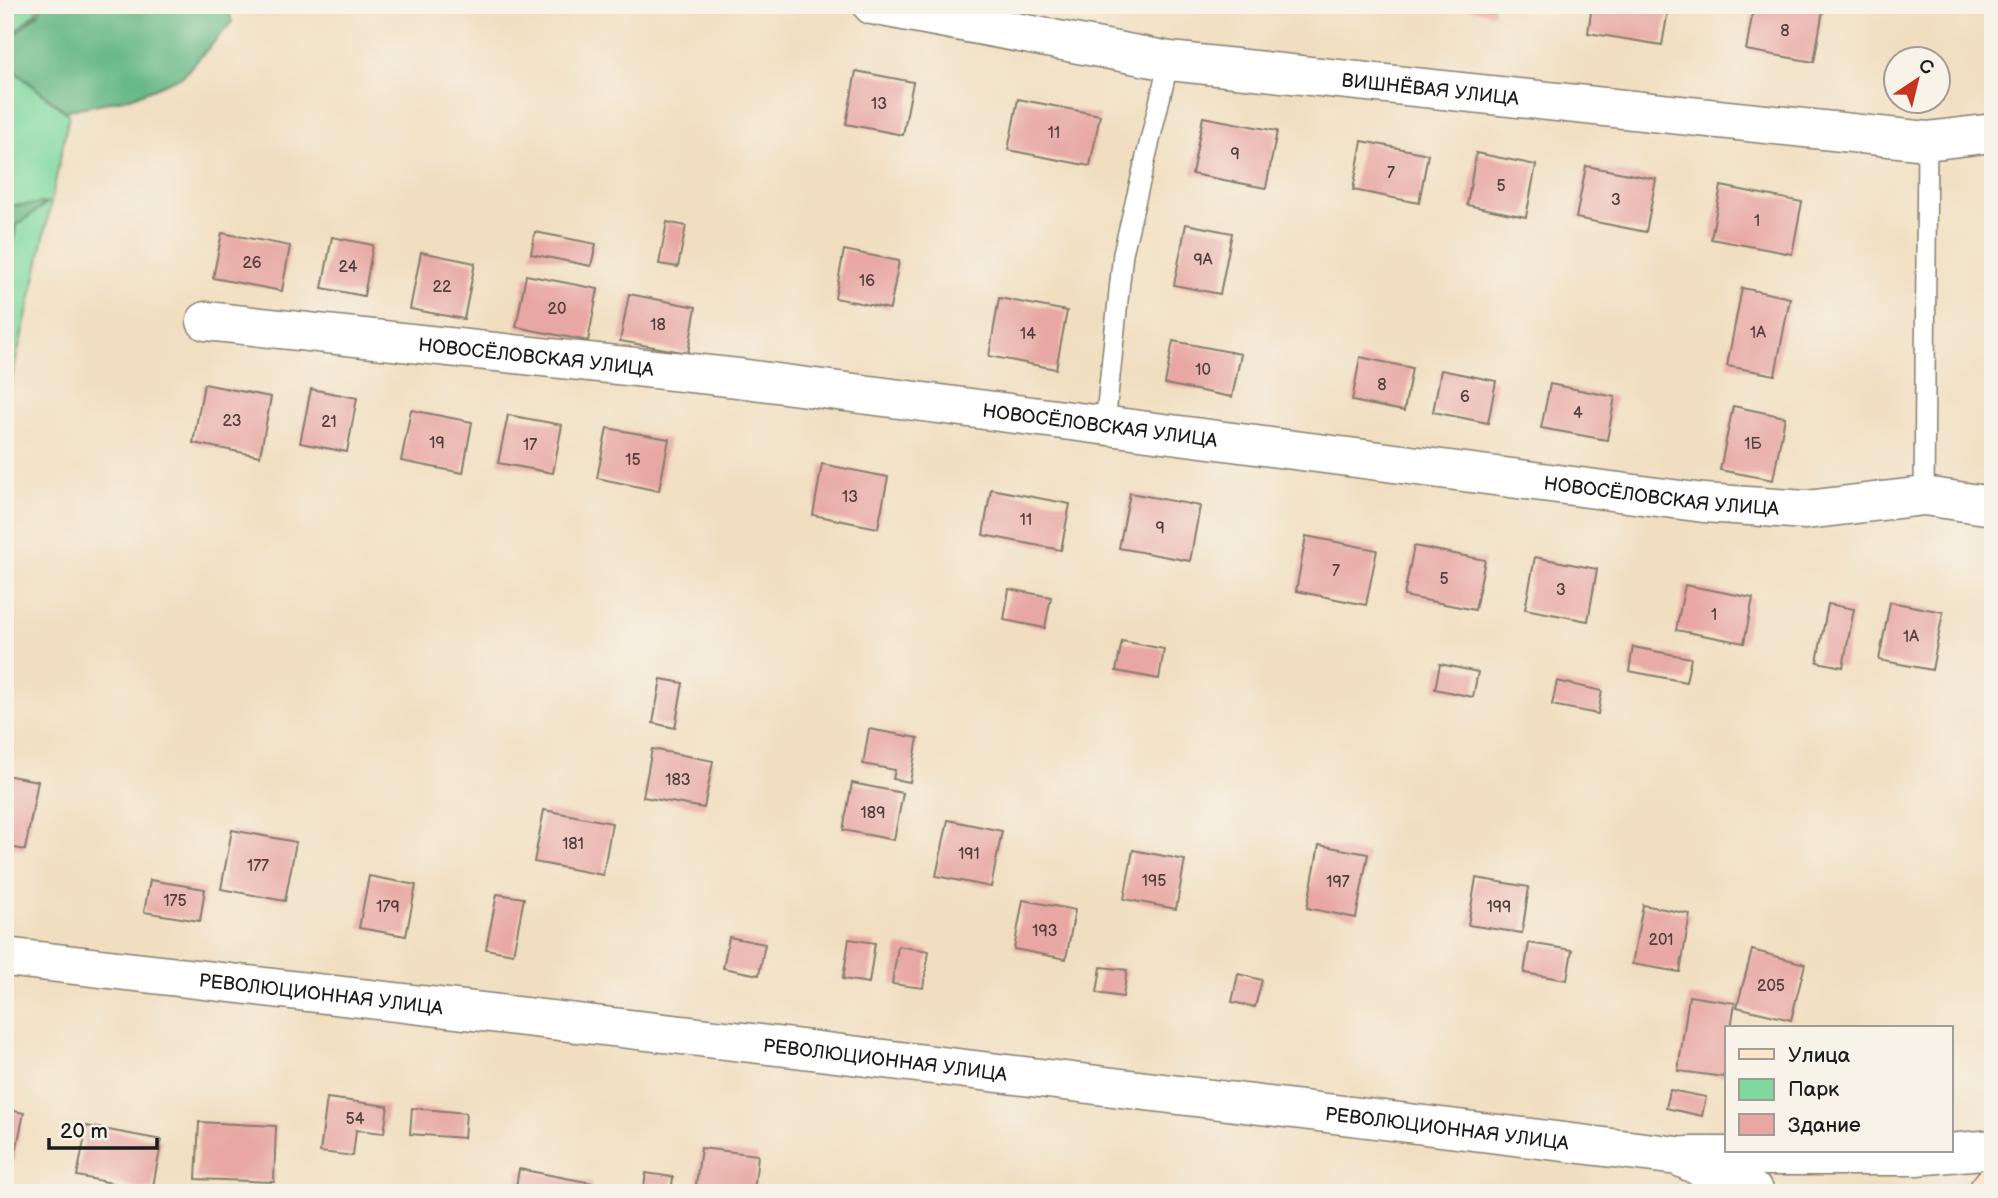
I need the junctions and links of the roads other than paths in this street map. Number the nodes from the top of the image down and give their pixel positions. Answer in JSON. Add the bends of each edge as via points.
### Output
{"nodes":[{"id":1,"x":872,"y":5,"type":"edge"},
{"id":2,"x":1169,"y":61,"type":"junction"},
{"id":3,"x":1993,"y":133,"type":"edge"},
{"id":4,"x":1927,"y":141,"type":"junction"},
{"id":5,"x":206,"y":321,"type":"dead end"},
{"id":6,"x":1105,"y":424,"type":"junction"},
{"id":7,"x":1924,"y":496,"type":"junction"},
{"id":8,"x":1993,"y":506,"type":"edge"},
{"id":9,"x":5,"y":957,"type":"edge"},
{"id":10,"x":1993,"y":1149,"type":"edge"},
{"id":11,"x":1678,"y":1156,"type":"junction"},
{"id":12,"x":1993,"y":1185,"type":"edge"},
{"id":13,"x":1743,"y":1189,"type":"edge"},
{"id":14,"x":1987,"y":1193,"type":"edge"}],
"edges":[{"from":1,"to":2,"type":"street","name":"ВИШНЁВАЯ УЛИЦА"},
{"from":2,"to":4,"type":"street","name":"ВИШНЁВАЯ УЛИЦА"},
{"from":2,"to":6,"type":"lane","via":[[1123,253]]},
{"from":3,"to":4,"type":"street","name":"ВИШНЁВАЯ УЛИЦА"},
{"from":4,"to":7,"type":"lane"},
{"from":5,"to":6,"type":"street","name":"НОВОСЁЛОВСКАЯ УЛИЦА","via":[[738,378]]},
{"from":6,"to":7,"type":"street","name":"НОВОСЁЛОВСКАЯ УЛИЦА","via":[[1704,503],[1806,510]]},
{"from":7,"to":8,"type":"street","name":"НОВОСЁЛОВСКАЯ УЛИЦА"},
{"from":9,"to":11,"type":"street","name":"РЕВОЛЮЦИОННАЯ УЛИЦА"},
{"from":10,"to":11,"type":"street","via":[[1916,1156]]},
{"from":11,"to":13,"type":"street","name":"РЕВОЛЮЦИОННАЯ УЛИЦА"},
{"from":12,"to":14,"type":"main road"}]}
